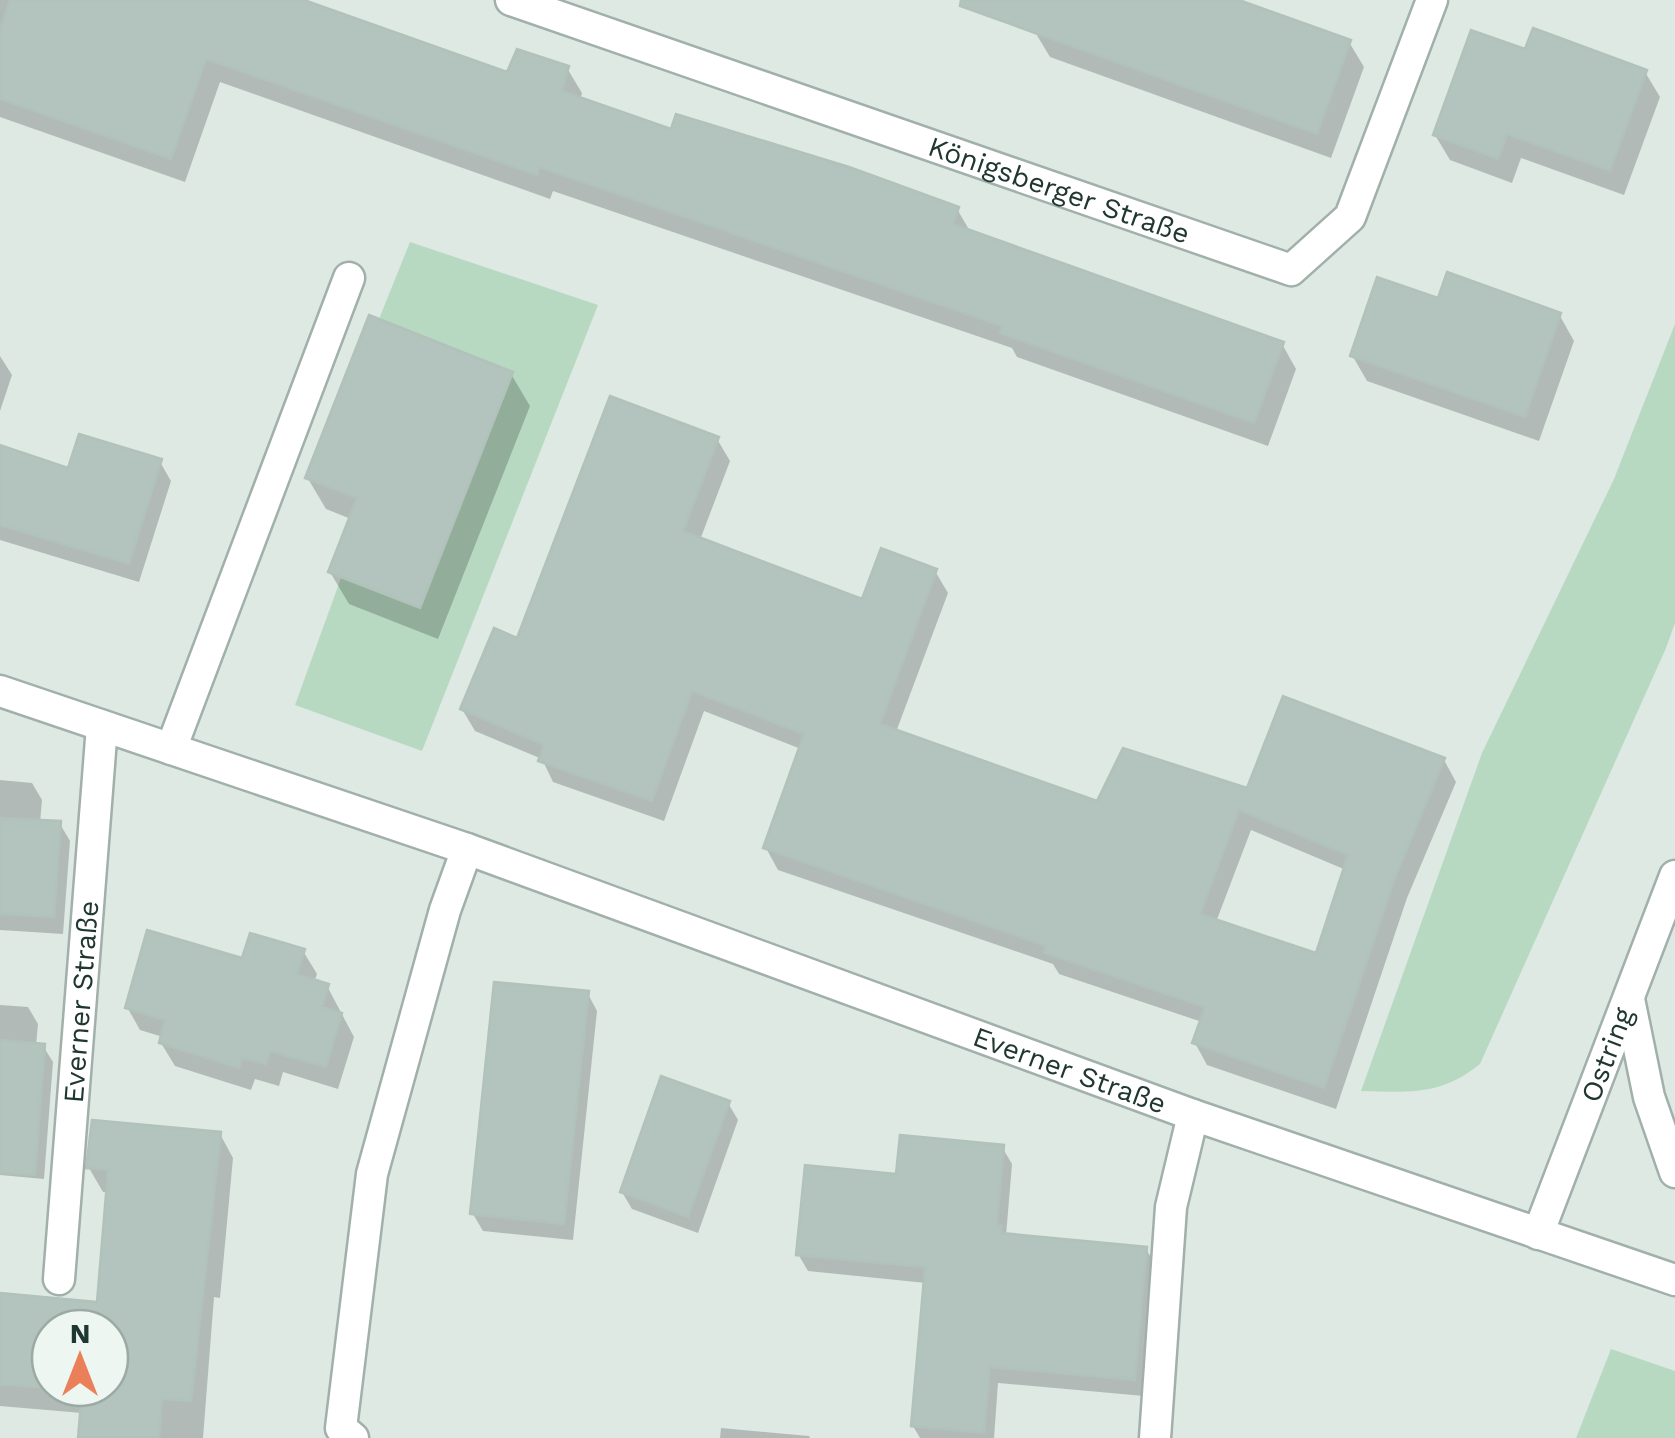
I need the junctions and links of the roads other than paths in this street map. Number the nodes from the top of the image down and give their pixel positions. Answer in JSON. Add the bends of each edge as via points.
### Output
{"nodes":[{"id":1,"x":1432,"y":0,"type":"edge"},
{"id":2,"x":526,"y":3,"type":"edge"},
{"id":3,"x":349,"y":278,"type":"dead end"},
{"id":4,"x":0,"y":691,"type":"edge"},
{"id":5,"x":102,"y":726,"type":"junction"},
{"id":6,"x":170,"y":750,"type":"junction"},
{"id":7,"x":467,"y":849,"type":"junction"},
{"id":8,"x":1675,"y":876,"type":"edge"},
{"id":9,"x":1630,"y":999,"type":"junction"},
{"id":10,"x":1193,"y":1115,"type":"junction"},
{"id":11,"x":1675,"y":1172,"type":"edge"},
{"id":12,"x":1538,"y":1234,"type":"junction"},
{"id":13,"x":59,"y":1278,"type":"dead end"},
{"id":14,"x":1675,"y":1280,"type":"edge"},
{"id":15,"x":354,"y":1438,"type":"edge"},
{"id":16,"x":1155,"y":1438,"type":"edge"}],
"edges":[{"from":1,"to":2,"type":"street","name":"Königsberger Straße","via":[[1350,218],[1292,270]]},
{"from":3,"to":6,"type":"street"},
{"from":4,"to":5,"type":"street","name":"Everner Straße"},
{"from":5,"to":6,"type":"street","name":"Everner Straße"},
{"from":5,"to":13,"type":"street","name":"Everner Straße"},
{"from":6,"to":7,"type":"street","name":"Everner Straße"},
{"from":7,"to":10,"type":"street","name":"Everner Straße"},
{"from":7,"to":15,"type":"street","via":[[372,1174],[341,1428]]},
{"from":8,"to":9,"type":"street","name":"Ostring"},
{"from":9,"to":11,"type":"street","via":[[1650,1097]]},
{"from":9,"to":12,"type":"street","name":"Ostring"},
{"from":10,"to":12,"type":"street","name":"Everner Straße"},
{"from":10,"to":16,"type":"street","via":[[1171,1206]]},
{"from":12,"to":14,"type":"street","name":"Everner Straße"}]}
